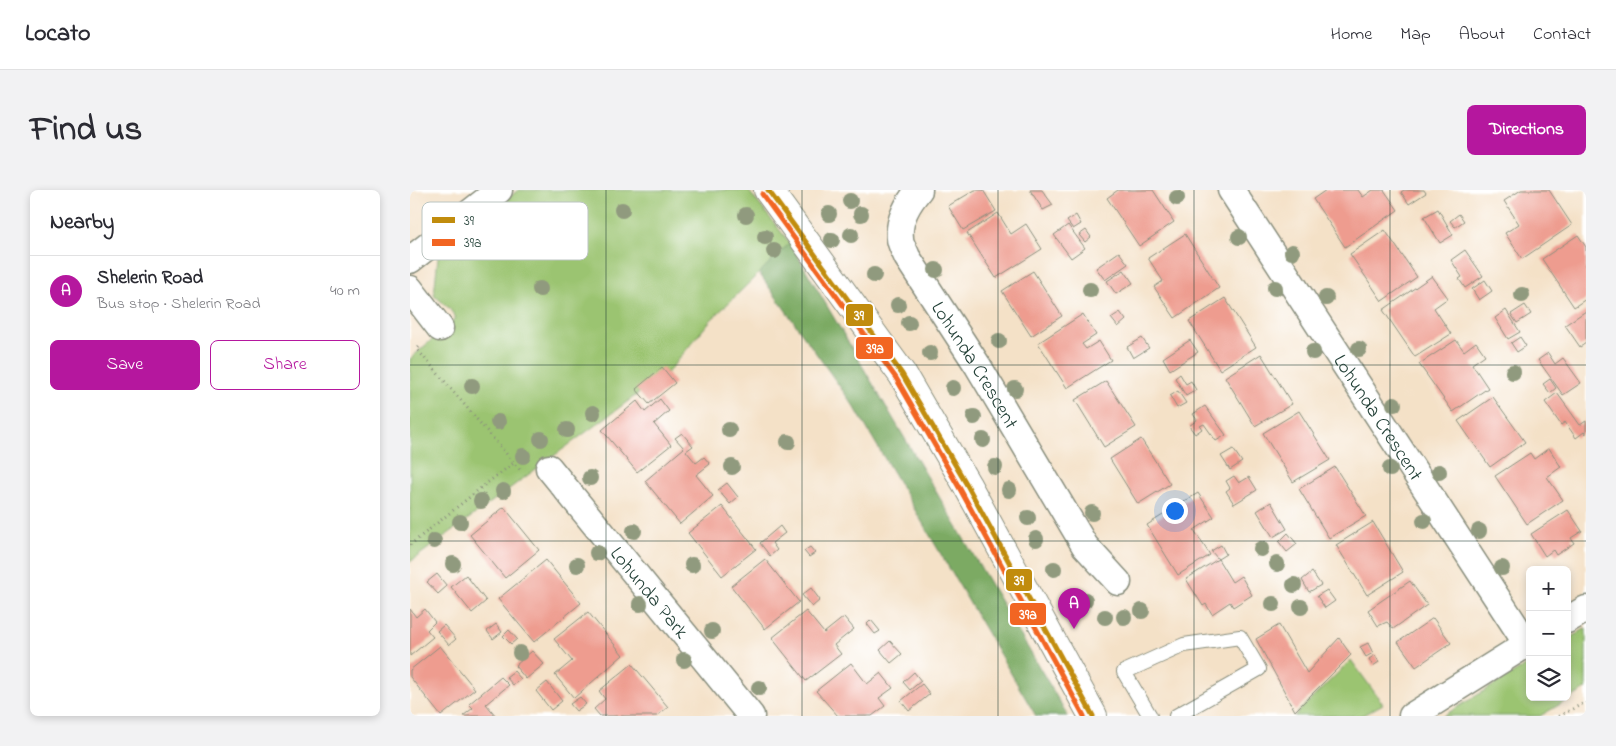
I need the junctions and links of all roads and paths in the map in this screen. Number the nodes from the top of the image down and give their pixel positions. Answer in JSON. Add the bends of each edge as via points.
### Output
{"nodes":[{"id":1,"x":499,"y":190,"type":"edge"},
{"id":2,"x":768,"y":190,"type":"edge"},
{"id":3,"x":919,"y":190,"type":"edge"},
{"id":4,"x":1232,"y":190,"type":"edge"},
{"id":5,"x":484,"y":202,"type":"edge"},
{"id":6,"x":422,"y":251,"type":"edge"},
{"id":7,"x":410,"y":260,"type":"edge"},
{"id":8,"x":410,"y":289,"type":"edge"},
{"id":9,"x":440,"y":328,"type":"dead end"},
{"id":10,"x":514,"y":463,"type":"dead end"},
{"id":11,"x":549,"y":468,"type":"dead end"},
{"id":12,"x":410,"y":545,"type":"edge"},
{"id":13,"x":1118,"y":582,"type":"dead end"},
{"id":14,"x":1586,"y":609,"type":"edge"},
{"id":15,"x":1571,"y":618,"type":"edge"},
{"id":16,"x":1526,"y":640,"type":"edge"},
{"id":17,"x":1526,"y":644,"type":"edge"},
{"id":18,"x":1586,"y":702,"type":"edge"},
{"id":19,"x":751,"y":716,"type":"edge"},
{"id":20,"x":1093,"y":716,"type":"edge"},
{"id":21,"x":1150,"y":716,"type":"edge"},
{"id":22,"x":1176,"y":716,"type":"edge"},
{"id":23,"x":1412,"y":716,"type":"edge"},
{"id":24,"x":1559,"y":716,"type":"edge"}],
"edges":[{"from":1,"to":5,"type":"street"},
{"from":2,"to":20,"type":"street","via":[[902,374],[968,485]]},
{"from":3,"to":13,"type":"street","name":"Lohunda Crescent","via":[[902,219],[900,239],[907,257],[978,366],[1086,546]]},
{"from":4,"to":16,"type":"street","name":"Lohunda Crescent"},
{"from":6,"to":7,"type":"street"},
{"from":8,"to":9,"type":"street"},
{"from":10,"to":12,"type":"path"},
{"from":11,"to":19,"type":"street","name":"Lohunda Park"},
{"from":14,"to":15,"type":"street"},
{"from":17,"to":23,"type":"street"},
{"from":18,"to":24,"type":"path"},
{"from":21,"to":22,"type":"lane","via":[[1124,672],[1184,645],[1240,637],[1259,669]]}]}
